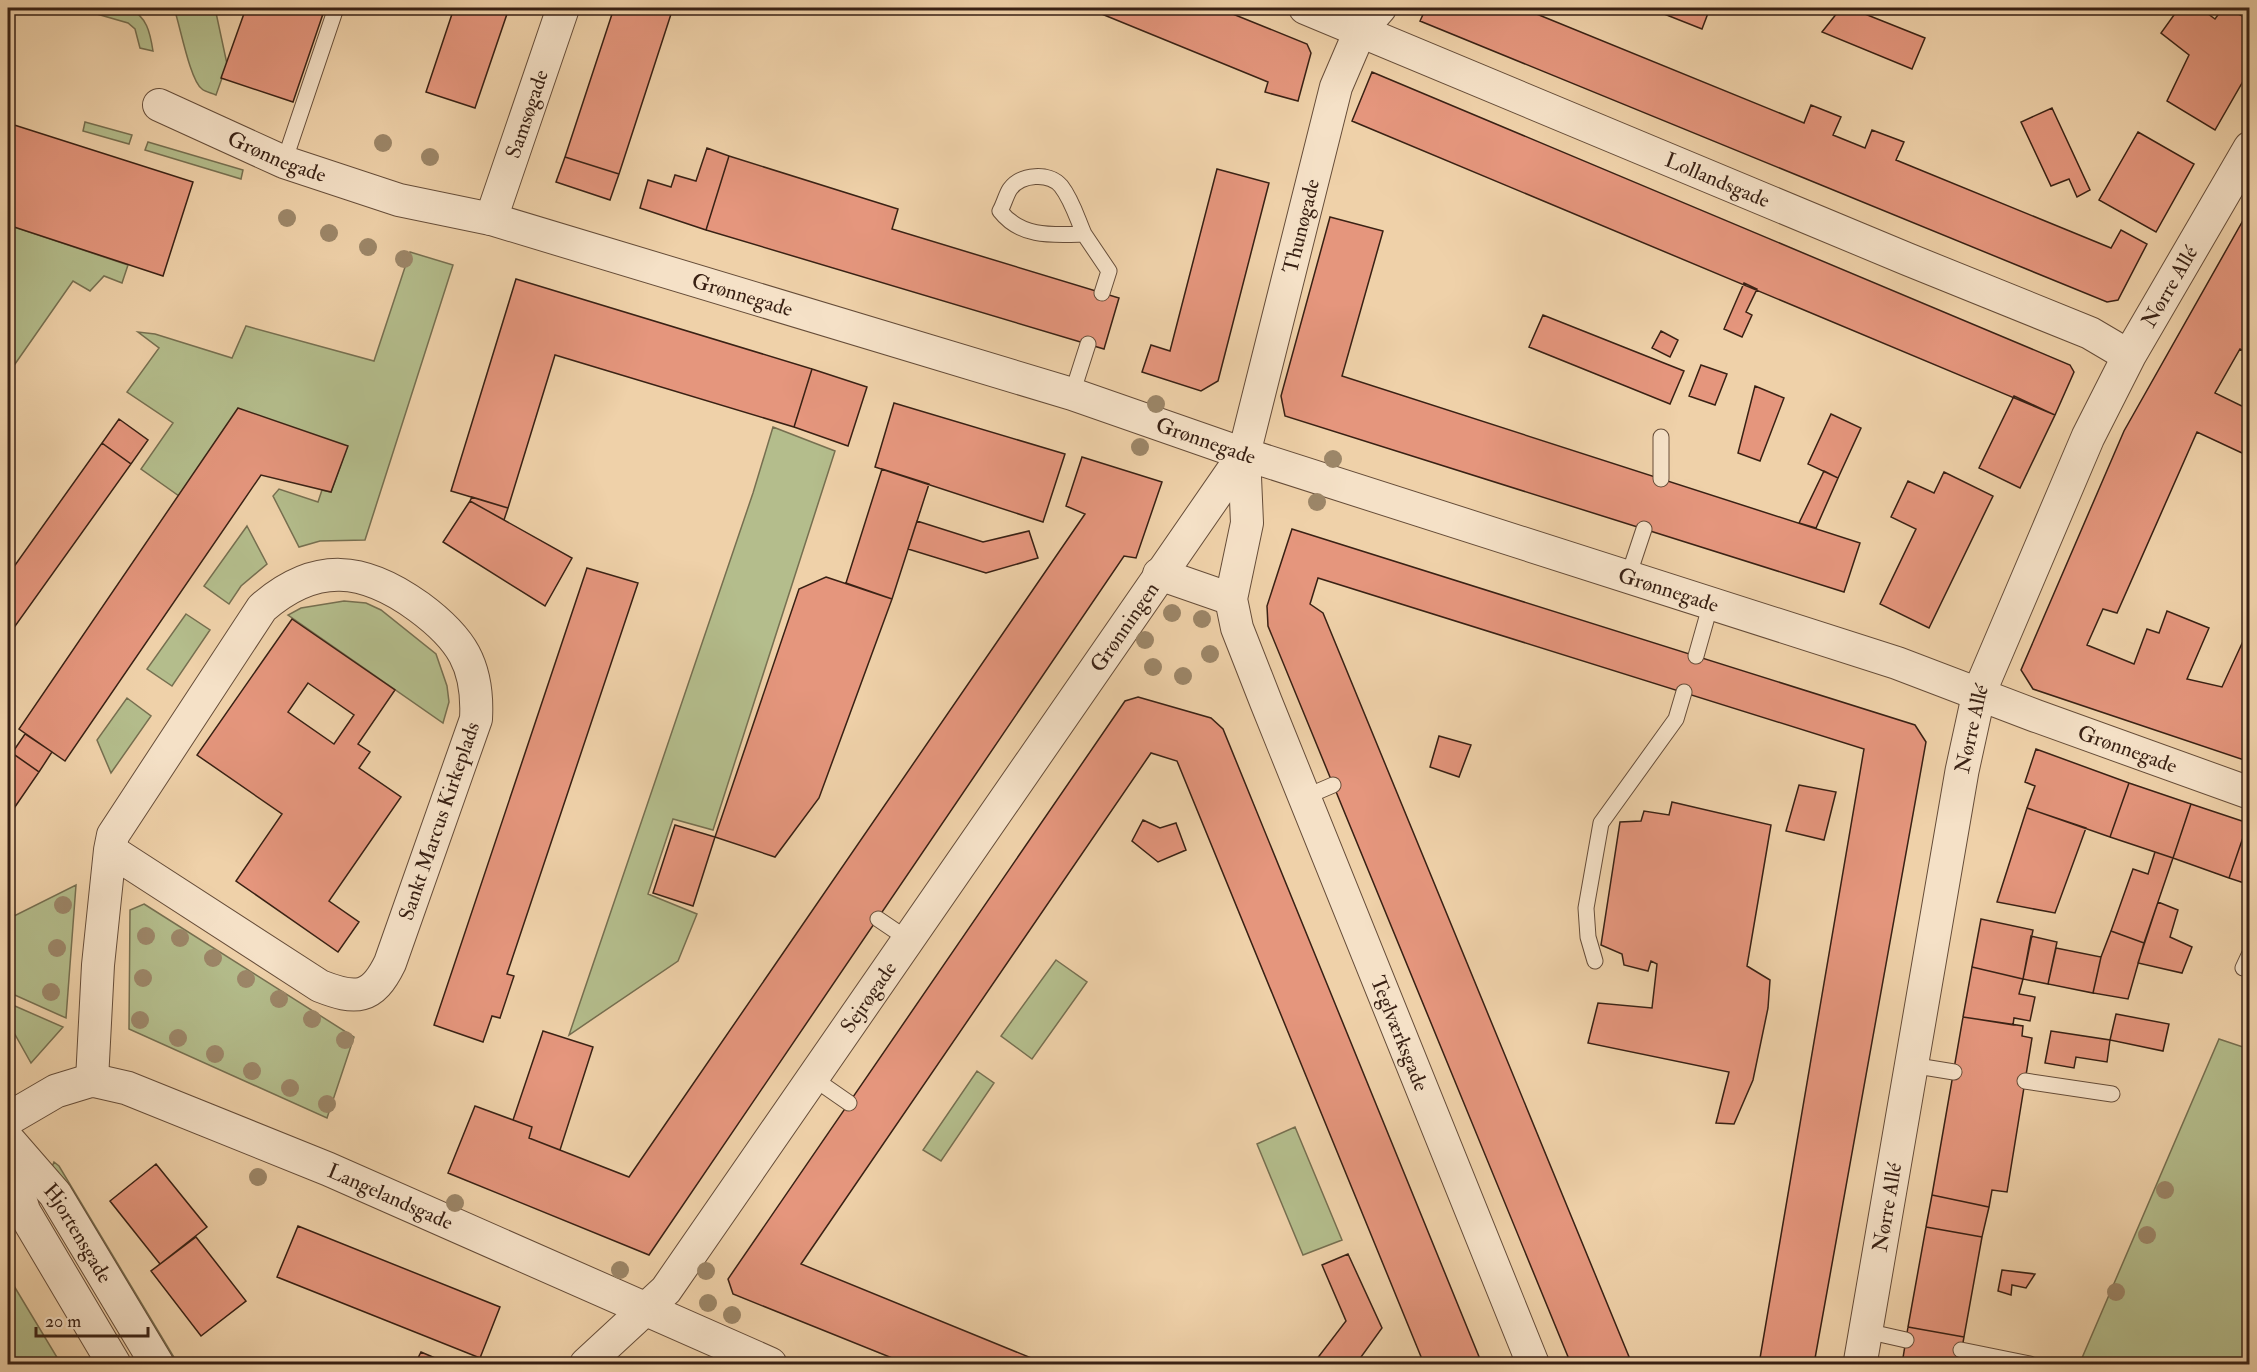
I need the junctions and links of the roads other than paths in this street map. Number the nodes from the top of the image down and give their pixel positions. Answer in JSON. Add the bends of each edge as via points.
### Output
{"nodes":[{"id":1,"x":336,"y":8,"type":"edge"},
{"id":2,"x":563,"y":8,"type":"edge"},
{"id":3,"x":1305,"y":8,"type":"edge"},
{"id":4,"x":1370,"y":19,"type":"edge"},
{"id":5,"x":159,"y":105,"type":"dead end"},
{"id":6,"x":2250,"y":147,"type":"edge"},
{"id":7,"x":284,"y":162,"type":"junction"},
{"id":8,"x":491,"y":219,"type":"junction"},
{"id":9,"x":1084,"y":234,"type":"junction"},
{"id":10,"x":1102,"y":293,"type":"dead end"},
{"id":11,"x":1088,"y":345,"type":"dead end"},
{"id":12,"x":2128,"y":356,"type":"junction"},
{"id":13,"x":1072,"y":394,"type":"junction"},
{"id":14,"x":1661,"y":437,"type":"dead end"},
{"id":15,"x":1244,"y":454,"type":"junction"},
{"id":16,"x":1661,"y":479,"type":"dead end"},
{"id":17,"x":1644,"y":529,"type":"dead end"},
{"id":18,"x":1160,"y":574,"type":"junction"},
{"id":19,"x":1628,"y":577,"type":"junction"},
{"id":20,"x":1231,"y":598,"type":"junction"},
{"id":21,"x":1711,"y":603,"type":"junction"},
{"id":22,"x":1696,"y":656,"type":"dead end"},
{"id":23,"x":1090,"y":679,"type":"joint"},
{"id":24,"x":1684,"y":692,"type":"dead end"},
{"id":25,"x":1979,"y":693,"type":"junction"},
{"id":26,"x":1333,"y":785,"type":"dead end"},
{"id":27,"x":2250,"y":793,"type":"edge"},
{"id":28,"x":1305,"y":798,"type":"junction"},
{"id":29,"x":110,"y":849,"type":"junction"},
{"id":30,"x":878,"y":919,"type":"dead end"},
{"id":31,"x":909,"y":940,"type":"junction"},
{"id":32,"x":2250,"y":953,"type":"edge"},
{"id":33,"x":1595,"y":961,"type":"dead end"},
{"id":34,"x":2243,"y":968,"type":"dead end"},
{"id":35,"x":1911,"y":1065,"type":"junction"},
{"id":36,"x":1954,"y":1072,"type":"dead end"},
{"id":37,"x":813,"y":1078,"type":"junction"},
{"id":38,"x":92,"y":1080,"type":"junction"},
{"id":39,"x":2025,"y":1081,"type":"dead end"},
{"id":40,"x":2112,"y":1094,"type":"dead end"},
{"id":41,"x":849,"y":1103,"type":"dead end"},
{"id":42,"x":8,"y":1119,"type":"edge"},
{"id":43,"x":8,"y":1140,"type":"edge"},
{"id":44,"x":8,"y":1163,"type":"edge"},
{"id":45,"x":643,"y":1310,"type":"junction"},
{"id":46,"x":1866,"y":1331,"type":"junction"},
{"id":47,"x":1906,"y":1340,"type":"dead end"},
{"id":48,"x":1961,"y":1350,"type":"dead end"},
{"id":49,"x":114,"y":1365,"type":"edge"},
{"id":50,"x":157,"y":1365,"type":"edge"},
{"id":51,"x":586,"y":1365,"type":"edge"},
{"id":52,"x":770,"y":1365,"type":"edge"},
{"id":53,"x":1533,"y":1365,"type":"edge"},
{"id":54,"x":1860,"y":1365,"type":"edge"},
{"id":55,"x":2030,"y":1365,"type":"edge"}],
"edges":[{"from":1,"to":7,"type":"lane"},
{"from":2,"to":8,"type":"street","name":"Samsøgade"},
{"from":3,"to":4,"type":"street","name":"Lollandsgade"},
{"from":4,"to":12,"type":"street","name":"Lollandsgade","via":[[2090,333]]},
{"from":4,"to":15,"type":"street","name":"Thunøgade","via":[[1336,87]]},
{"from":5,"to":7,"type":"street","name":"Grønnegade"},
{"from":6,"to":12,"type":"street","name":"Nørre Allé"},
{"from":7,"to":8,"type":"street","name":"Grønnegade","via":[[399,200]]},
{"from":8,"to":13,"type":"street","name":"Grønnegade"},
{"from":9,"to":9,"type":"lane","via":[[1027,231],[1009,222],[1000,211],[1011,188],[1023,178],[1043,176],[1060,184]]},
{"from":9,"to":10,"type":"lane","via":[[1109,271]]},
{"from":11,"to":13,"type":"lane"},
{"from":12,"to":25,"type":"street","name":"Nørre Allé","via":[[2088,437]]},
{"from":13,"to":15,"type":"street","name":"Grønnegade"},
{"from":14,"to":16,"type":"lane"},
{"from":15,"to":18,"type":"street","name":"Grønningen"},
{"from":15,"to":19,"type":"street","name":"Grønnegade"},
{"from":15,"to":20,"type":"street","via":[[1247,523]]},
{"from":17,"to":19,"type":"lane"},
{"from":18,"to":20,"type":"street","name":"Grønningen"},
{"from":18,"to":23,"type":"street","name":"Grønningen"},
{"from":19,"to":21,"type":"street","name":"Grønnegade"},
{"from":20,"to":28,"type":"street","name":"Teglværksgade","via":[[1237,628]]},
{"from":21,"to":22,"type":"lane"},
{"from":21,"to":25,"type":"street","name":"Grønnegade"},
{"from":23,"to":31,"type":"street","name":"Sejrøgade"},
{"from":24,"to":33,"type":"lane","via":[[1676,719],[1601,823],[1586,908]]},
{"from":25,"to":27,"type":"street","name":"Grønnegade"},
{"from":25,"to":35,"type":"street","name":"Nørre Allé"},
{"from":26,"to":28,"type":"lane"},
{"from":28,"to":53,"type":"street","name":"Teglværksgade"},
{"from":29,"to":29,"type":"street","name":"Sankt Marcus Kirkeplads","via":[[113,835],[262,608],[280,592],[325,574],[350,574],[374,580],[397,591],[445,626],[468,659],[474,679],[476,719],[390,963],[380,984],[367,991],[354,995],[320,986]]},
{"from":29,"to":38,"type":"street","name":"Sankt Marcus Kirkeplads"},
{"from":30,"to":31,"type":"lane"},
{"from":31,"to":37,"type":"street","name":"Sejrøgade"},
{"from":32,"to":34,"type":"lane"},
{"from":35,"to":36,"type":"lane"},
{"from":35,"to":46,"type":"street","name":"Nørre Allé"},
{"from":37,"to":41,"type":"lane"},
{"from":37,"to":45,"type":"street","name":"Sejrøgade","via":[[666,1290]]},
{"from":38,"to":42,"type":"street","name":"Langelandsgade","via":[[56,1091]]},
{"from":38,"to":45,"type":"street","name":"Langelandsgade","via":[[127,1088],[328,1170]]},
{"from":39,"to":40,"type":"lane"},
{"from":43,"to":50,"type":"street","name":"Hjortensgade","via":[[54,1194]]},
{"from":44,"to":49,"type":"street","name":"Hjortensgade","via":[[24,1212]]},
{"from":45,"to":51,"type":"street","name":"Sejrøgade"},
{"from":45,"to":52,"type":"street","name":"Langelandsgade"},
{"from":46,"to":47,"type":"lane"},
{"from":46,"to":54,"type":"street","name":"Nørre Allé"},
{"from":48,"to":55,"type":"lane"}]}
